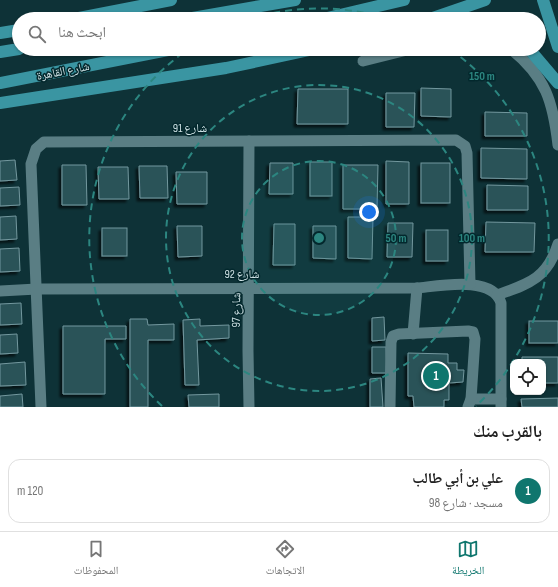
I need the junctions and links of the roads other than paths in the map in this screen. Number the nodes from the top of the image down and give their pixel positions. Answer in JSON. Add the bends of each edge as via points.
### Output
{"nodes":[{"id":1,"x":171,"y":0,"type":"edge"},
{"id":2,"x":295,"y":0,"type":"edge"},
{"id":3,"x":404,"y":0,"type":"edge"},
{"id":4,"x":485,"y":0,"type":"edge"},
{"id":5,"x":543,"y":0,"type":"edge"},
{"id":6,"x":110,"y":12,"type":"edge"},
{"id":7,"x":227,"y":12,"type":"edge"},
{"id":8,"x":353,"y":12,"type":"edge"},
{"id":9,"x":450,"y":12,"type":"edge"},
{"id":10,"x":12,"y":31,"type":"edge"},
{"id":11,"x":0,"y":33,"type":"edge"},
{"id":12,"x":558,"y":47,"type":"edge"},
{"id":13,"x":12,"y":50,"type":"edge"},
{"id":14,"x":0,"y":52,"type":"edge"},
{"id":15,"x":137,"y":56,"type":"edge"},
{"id":16,"x":282,"y":56,"type":"edge"},
{"id":17,"x":380,"y":56,"type":"edge"},
{"id":18,"x":518,"y":56,"type":"edge"},
{"id":19,"x":535,"y":56,"type":"edge"},
{"id":20,"x":363,"y":60,"type":"dead end"},
{"id":21,"x":0,"y":83,"type":"edge"},
{"id":22,"x":558,"y":83,"type":"edge"},
{"id":23,"x":20,"y":100,"type":"junction"},
{"id":24,"x":0,"y":103,"type":"edge"},
{"id":25,"x":0,"y":110,"type":"edge"},
{"id":26,"x":249,"y":141,"type":"junction"},
{"id":27,"x":558,"y":145,"type":"edge"},
{"id":28,"x":558,"y":244,"type":"edge"},
{"id":29,"x":470,"y":284,"type":"junction"},
{"id":30,"x":249,"y":287,"type":"junction"},
{"id":31,"x":417,"y":288,"type":"junction"},
{"id":32,"x":37,"y":289,"type":"junction"},
{"id":33,"x":0,"y":291,"type":"edge"},
{"id":34,"x":497,"y":295,"type":"junction"},
{"id":35,"x":413,"y":334,"type":"junction"},
{"id":36,"x":470,"y":403,"type":"edge"},
{"id":37,"x":501,"y":403,"type":"edge"},
{"id":38,"x":41,"y":407,"type":"edge"},
{"id":39,"x":249,"y":407,"type":"edge"},
{"id":40,"x":390,"y":407,"type":"edge"}],
"edges":[{"from":1,"to":6,"type":"main road"},
{"from":2,"to":7,"type":"main road"},
{"from":3,"to":8,"type":"main road"},
{"from":4,"to":9,"type":"main road"},
{"from":5,"to":12,"type":"main road"},
{"from":10,"to":11,"type":"main road"},
{"from":13,"to":14,"type":"main road"},
{"from":15,"to":21,"type":"main road","name":"شارع القاهرة"},
{"from":16,"to":23,"type":"main road","via":[[226,68]]},
{"from":17,"to":20,"type":"street"},
{"from":18,"to":27,"type":"street","via":[[537,74],[544,87],[556,127]]},
{"from":19,"to":22,"type":"main road"},
{"from":23,"to":24,"type":"main road"},
{"from":23,"to":25,"type":"street"},
{"from":26,"to":29,"type":"street","name":"شارع 91","via":[[449,139],[461,142],[467,152]]},
{"from":26,"to":30,"type":"street","name":"شارع 97"},
{"from":26,"to":32,"type":"street","name":"شارع 91","via":[[42,143],[34,153],[31,164]]},
{"from":28,"to":34,"type":"street","via":[[545,269],[534,282]]},
{"from":29,"to":31,"type":"street","name":"شارع 92"},
{"from":29,"to":34,"type":"street","name":"شارع 92","via":[[484,287]]},
{"from":30,"to":31,"type":"street","name":"شارع 92"},
{"from":30,"to":32,"type":"street","name":"شارع 92"},
{"from":30,"to":39,"type":"street","name":"شارع 97"},
{"from":31,"to":35,"type":"street"},
{"from":32,"to":33,"type":"street","name":"شارع 92"},
{"from":32,"to":38,"type":"street","name":"شارع 91"},
{"from":34,"to":37,"type":"street","via":[[501,308]]},
{"from":35,"to":36,"type":"street","via":[[473,332],[475,339]]},
{"from":35,"to":40,"type":"street","via":[[398,334],[392,338]]},
{"from":36,"to":37,"type":"street"}]}
